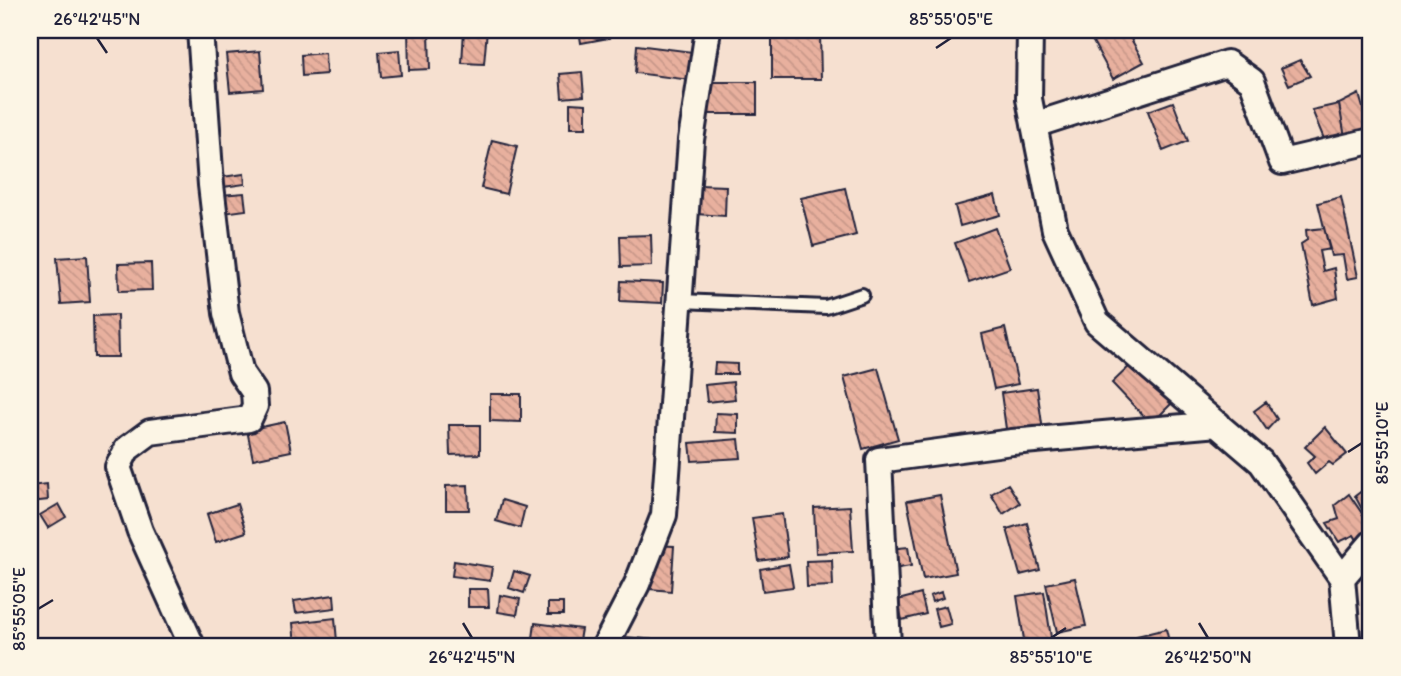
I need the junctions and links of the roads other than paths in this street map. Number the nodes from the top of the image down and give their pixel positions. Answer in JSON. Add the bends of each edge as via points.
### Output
{"nodes":[{"id":1,"x":200,"y":30,"type":"edge"},
{"id":2,"x":708,"y":30,"type":"edge"},
{"id":3,"x":1030,"y":30,"type":"edge"},
{"id":4,"x":1034,"y":125,"type":"junction"},
{"id":5,"x":1371,"y":141,"type":"edge"},
{"id":6,"x":862,"y":295,"type":"dead end"},
{"id":7,"x":680,"y":301,"type":"junction"},
{"id":8,"x":1218,"y":424,"type":"junction"},
{"id":9,"x":1371,"y":544,"type":"edge"},
{"id":10,"x":1342,"y":578,"type":"junction"},
{"id":11,"x":192,"y":646,"type":"edge"},
{"id":12,"x":605,"y":646,"type":"edge"},
{"id":13,"x":888,"y":646,"type":"edge"},
{"id":14,"x":1348,"y":646,"type":"edge"}],
"edges":[{"from":1,"to":11,"type":"street","via":[[226,313],[241,373],[254,392],[255,406],[249,419],[150,432],[127,449],[118,467],[140,531]]},
{"from":2,"to":7,"type":"street","via":[[691,139]]},
{"from":3,"to":4,"type":"street","via":[[1028,99]]},
{"from":4,"to":5,"type":"street","via":[[1227,63],[1252,82],[1282,162]]},
{"from":4,"to":8,"type":"street","via":[[1055,230],[1097,322]]},
{"from":6,"to":7,"type":"lane","via":[[826,307]]},
{"from":7,"to":12,"type":"street","via":[[664,516],[638,584]]},
{"from":8,"to":10,"type":"street","via":[[1261,462]]},
{"from":8,"to":13,"type":"street","via":[[1012,442],[879,460]]},
{"from":9,"to":10,"type":"street"},
{"from":10,"to":14,"type":"street"}]}
